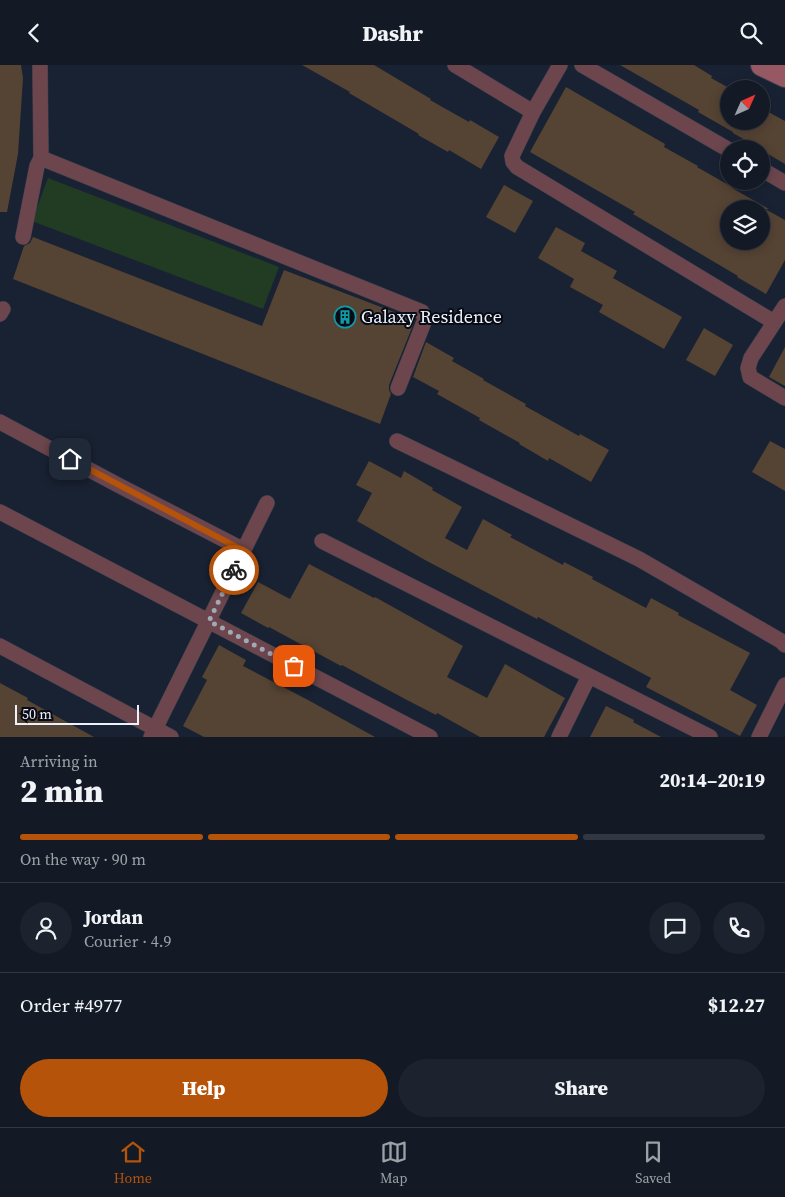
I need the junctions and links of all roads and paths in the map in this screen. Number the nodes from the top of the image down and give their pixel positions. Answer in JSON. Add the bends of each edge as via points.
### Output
{"nodes":[{"id":1,"x":40,"y":65,"type":"edge"},
{"id":2,"x":455,"y":65,"type":"edge"},
{"id":3,"x":560,"y":65,"type":"edge"},
{"id":4,"x":582,"y":65,"type":"edge"},
{"id":5,"x":762,"y":65,"type":"edge"},
{"id":6,"x":785,"y":76,"type":"edge"},
{"id":7,"x":533,"y":112,"type":"junction"},
{"id":8,"x":720,"y":145,"type":"edge"},
{"id":9,"x":41,"y":158,"type":"junction"},
{"id":10,"x":770,"y":174,"type":"edge"},
{"id":11,"x":785,"y":183,"type":"edge"},
{"id":12,"x":23,"y":237,"type":"dead end"},
{"id":13,"x":785,"y":306,"type":"edge"},
{"id":14,"x":774,"y":322,"type":"junction"},
{"id":15,"x":398,"y":388,"type":"dead end"},
{"id":16,"x":785,"y":398,"type":"edge"},
{"id":17,"x":0,"y":422,"type":"edge"},
{"id":18,"x":397,"y":441,"type":"dead end"},
{"id":19,"x":267,"y":503,"type":"dead end"},
{"id":20,"x":0,"y":511,"type":"edge"},
{"id":21,"x":322,"y":541,"type":"dead end"},
{"id":22,"x":244,"y":551,"type":"junction"},
{"id":23,"x":209,"y":621,"type":"junction"},
{"id":24,"x":785,"y":645,"type":"edge"},
{"id":25,"x":0,"y":647,"type":"edge"},
{"id":26,"x":589,"y":676,"type":"junction"},
{"id":27,"x":785,"y":685,"type":"edge"},
{"id":28,"x":153,"y":733,"type":"edge"},
{"id":29,"x":171,"y":737,"type":"edge"},
{"id":30,"x":430,"y":737,"type":"edge"},
{"id":31,"x":559,"y":737,"type":"edge"},
{"id":32,"x":710,"y":737,"type":"edge"},
{"id":33,"x":759,"y":737,"type":"edge"}],
"edges":[{"from":1,"to":9,"type":"street"},
{"from":2,"to":7,"type":"street"},
{"from":3,"to":7,"type":"street"},
{"from":4,"to":8,"type":"street"},
{"from":5,"to":6,"type":"street"},
{"from":7,"to":14,"type":"street","via":[[512,156],[518,167]]},
{"from":9,"to":12,"type":"street"},
{"from":9,"to":15,"type":"street","via":[[422,312],[424,322]]},
{"from":10,"to":11,"type":"street"},
{"from":13,"to":14,"type":"street"},
{"from":14,"to":16,"type":"street","via":[[748,368],[750,377]]},
{"from":17,"to":22,"type":"street"},
{"from":18,"to":24,"type":"street","via":[[639,559]]},
{"from":19,"to":22,"type":"street"},
{"from":20,"to":23,"type":"street"},
{"from":21,"to":26,"type":"street"},
{"from":22,"to":23,"type":"street"},
{"from":23,"to":28,"type":"street"},
{"from":23,"to":30,"type":"street"},
{"from":25,"to":28,"type":"street"},
{"from":26,"to":31,"type":"street"},
{"from":26,"to":32,"type":"street"},
{"from":27,"to":33,"type":"street"},
{"from":28,"to":29,"type":"street"}]}
